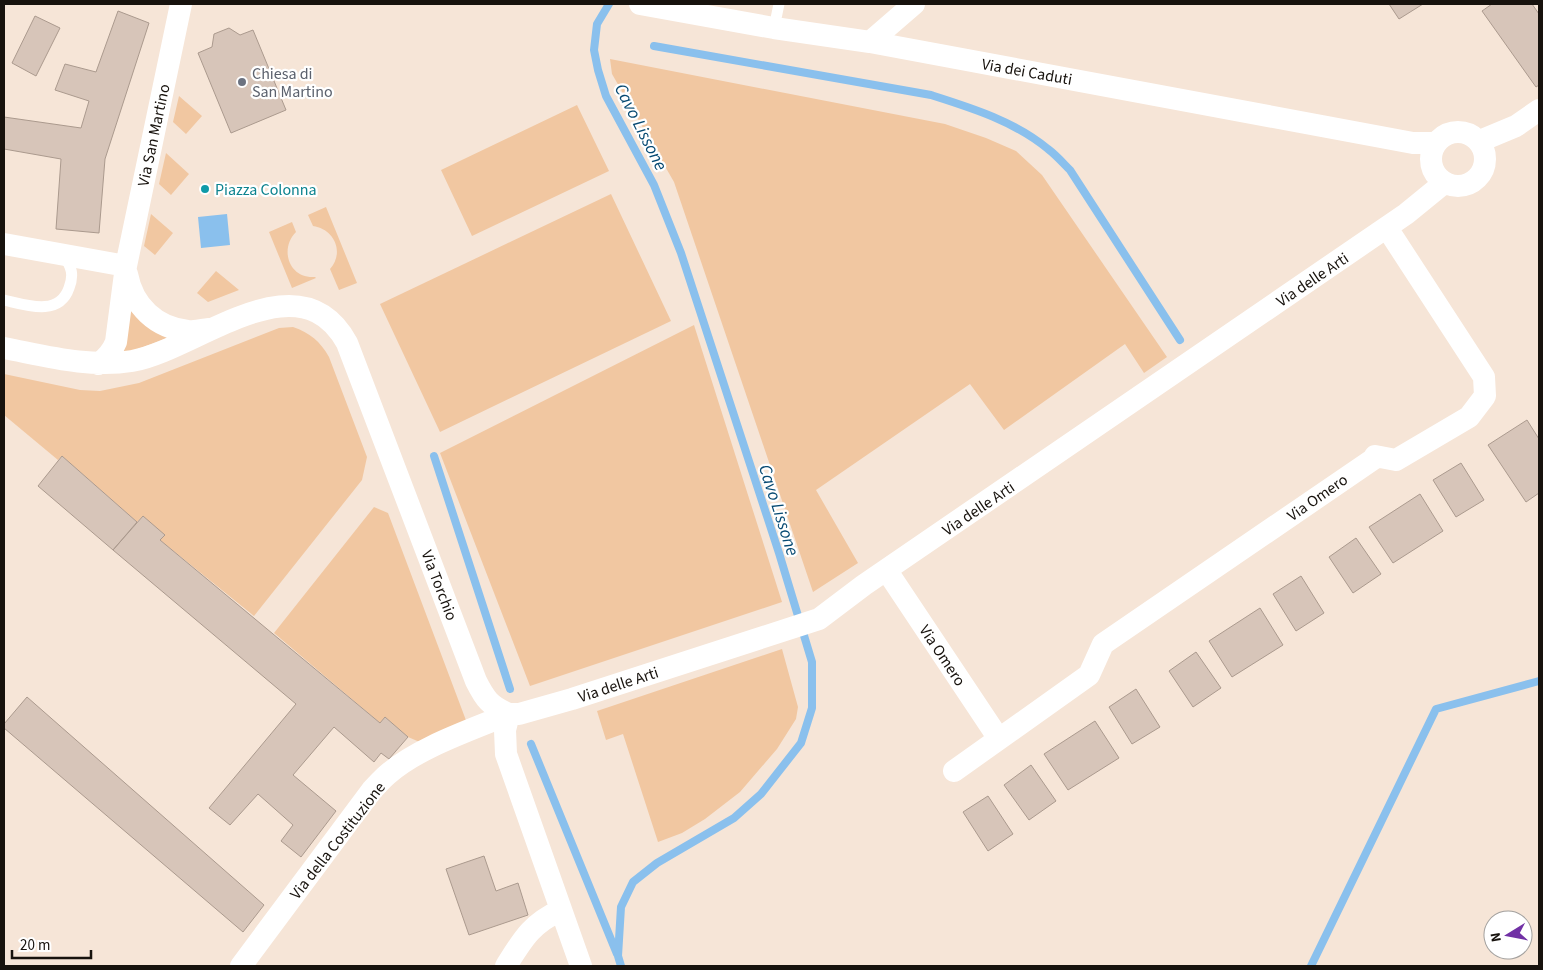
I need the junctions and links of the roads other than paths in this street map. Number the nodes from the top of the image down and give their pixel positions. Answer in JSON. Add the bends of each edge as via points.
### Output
{"nodes":[{"id":1,"x":181,"y":4,"type":"edge"},
{"id":2,"x":640,"y":4,"type":"edge"},
{"id":3,"x":779,"y":4,"type":"edge"},
{"id":4,"x":914,"y":4,"type":"edge"},
{"id":5,"x":717,"y":11,"type":"edge"},
{"id":6,"x":774,"y":28,"type":"junction"},
{"id":7,"x":870,"y":42,"type":"junction"},
{"id":8,"x":1539,"y":110,"type":"edge"},
{"id":9,"x":1483,"y":149,"type":"junction"},
{"id":10,"x":1432,"y":159,"type":"junction"},
{"id":11,"x":1386,"y":228,"type":"junction"},
{"id":12,"x":4,"y":244,"type":"edge"},
{"id":13,"x":63,"y":255,"type":"junction"},
{"id":14,"x":126,"y":266,"type":"junction"},
{"id":15,"x":4,"y":300,"type":"edge"},
{"id":16,"x":208,"y":330,"type":"junction"},
{"id":17,"x":4,"y":348,"type":"edge"},
{"id":18,"x":98,"y":364,"type":"junction"},
{"id":19,"x":886,"y":571,"type":"junction"},
{"id":20,"x":509,"y":714,"type":"junction"},
{"id":21,"x":999,"y":739,"type":"junction"},
{"id":22,"x":954,"y":771,"type":"dead end"},
{"id":23,"x":561,"y":910,"type":"junction"},
{"id":24,"x":241,"y":966,"type":"edge"},
{"id":25,"x":506,"y":966,"type":"edge"},
{"id":26,"x":581,"y":966,"type":"edge"}],
"edges":[{"from":1,"to":14,"type":"street","name":"Via San Martino"},
{"from":2,"to":5,"type":"street","name":"Via dei Caduti"},
{"from":3,"to":6,"type":"lane"},
{"from":4,"to":7,"type":"street"},
{"from":5,"to":6,"type":"street","name":"Via dei Caduti"},
{"from":6,"to":7,"type":"street","name":"Via dei Caduti"},
{"from":7,"to":10,"type":"street","name":"Via dei Caduti"},
{"from":8,"to":9,"type":"street"},
{"from":9,"to":10,"type":"street","via":[[1474,136],[1457,131],[1442,137]]},
{"from":9,"to":10,"type":"street","name":"Via dei Caduti","via":[[1485,165],[1482,173],[1476,180],[1461,186],[1452,186]]},
{"from":10,"to":11,"type":"street","name":"Via delle Arti","via":[[1406,214]]},
{"from":11,"to":19,"type":"street","name":"Via delle Arti"},
{"from":11,"to":21,"type":"street","name":"Via Omero","via":[[1484,377],[1486,396],[1469,417],[1396,460],[1375,456],[1103,644],[1089,675]]},
{"from":12,"to":13,"type":"street"},
{"from":13,"to":14,"type":"street"},
{"from":13,"to":15,"type":"lane","via":[[70,265],[72,281],[62,300],[41,308]]},
{"from":14,"to":16,"type":"street","via":[[133,296],[153,320],[189,332]]},
{"from":14,"to":18,"type":"street","name":"Via San Martino","via":[[116,342],[106,359]]},
{"from":16,"to":18,"type":"street","via":[[160,354],[134,361]]},
{"from":16,"to":20,"type":"street","name":"Via Torchio","via":[[274,306],[289,305],[316,312],[340,331],[476,681],[488,702]]},
{"from":17,"to":18,"type":"street"},
{"from":19,"to":20,"type":"street","name":"Via delle Arti","via":[[819,619],[572,699]]},
{"from":19,"to":21,"type":"street","name":"Via Omero"},
{"from":20,"to":23,"type":"street","via":[[505,730],[506,754]]},
{"from":20,"to":24,"type":"street","name":"Via della Costituzione","via":[[428,748],[388,773]]},
{"from":21,"to":22,"type":"street","name":"Via Omero"},
{"from":23,"to":25,"type":"street","via":[[537,924]]},
{"from":23,"to":26,"type":"street"}]}
